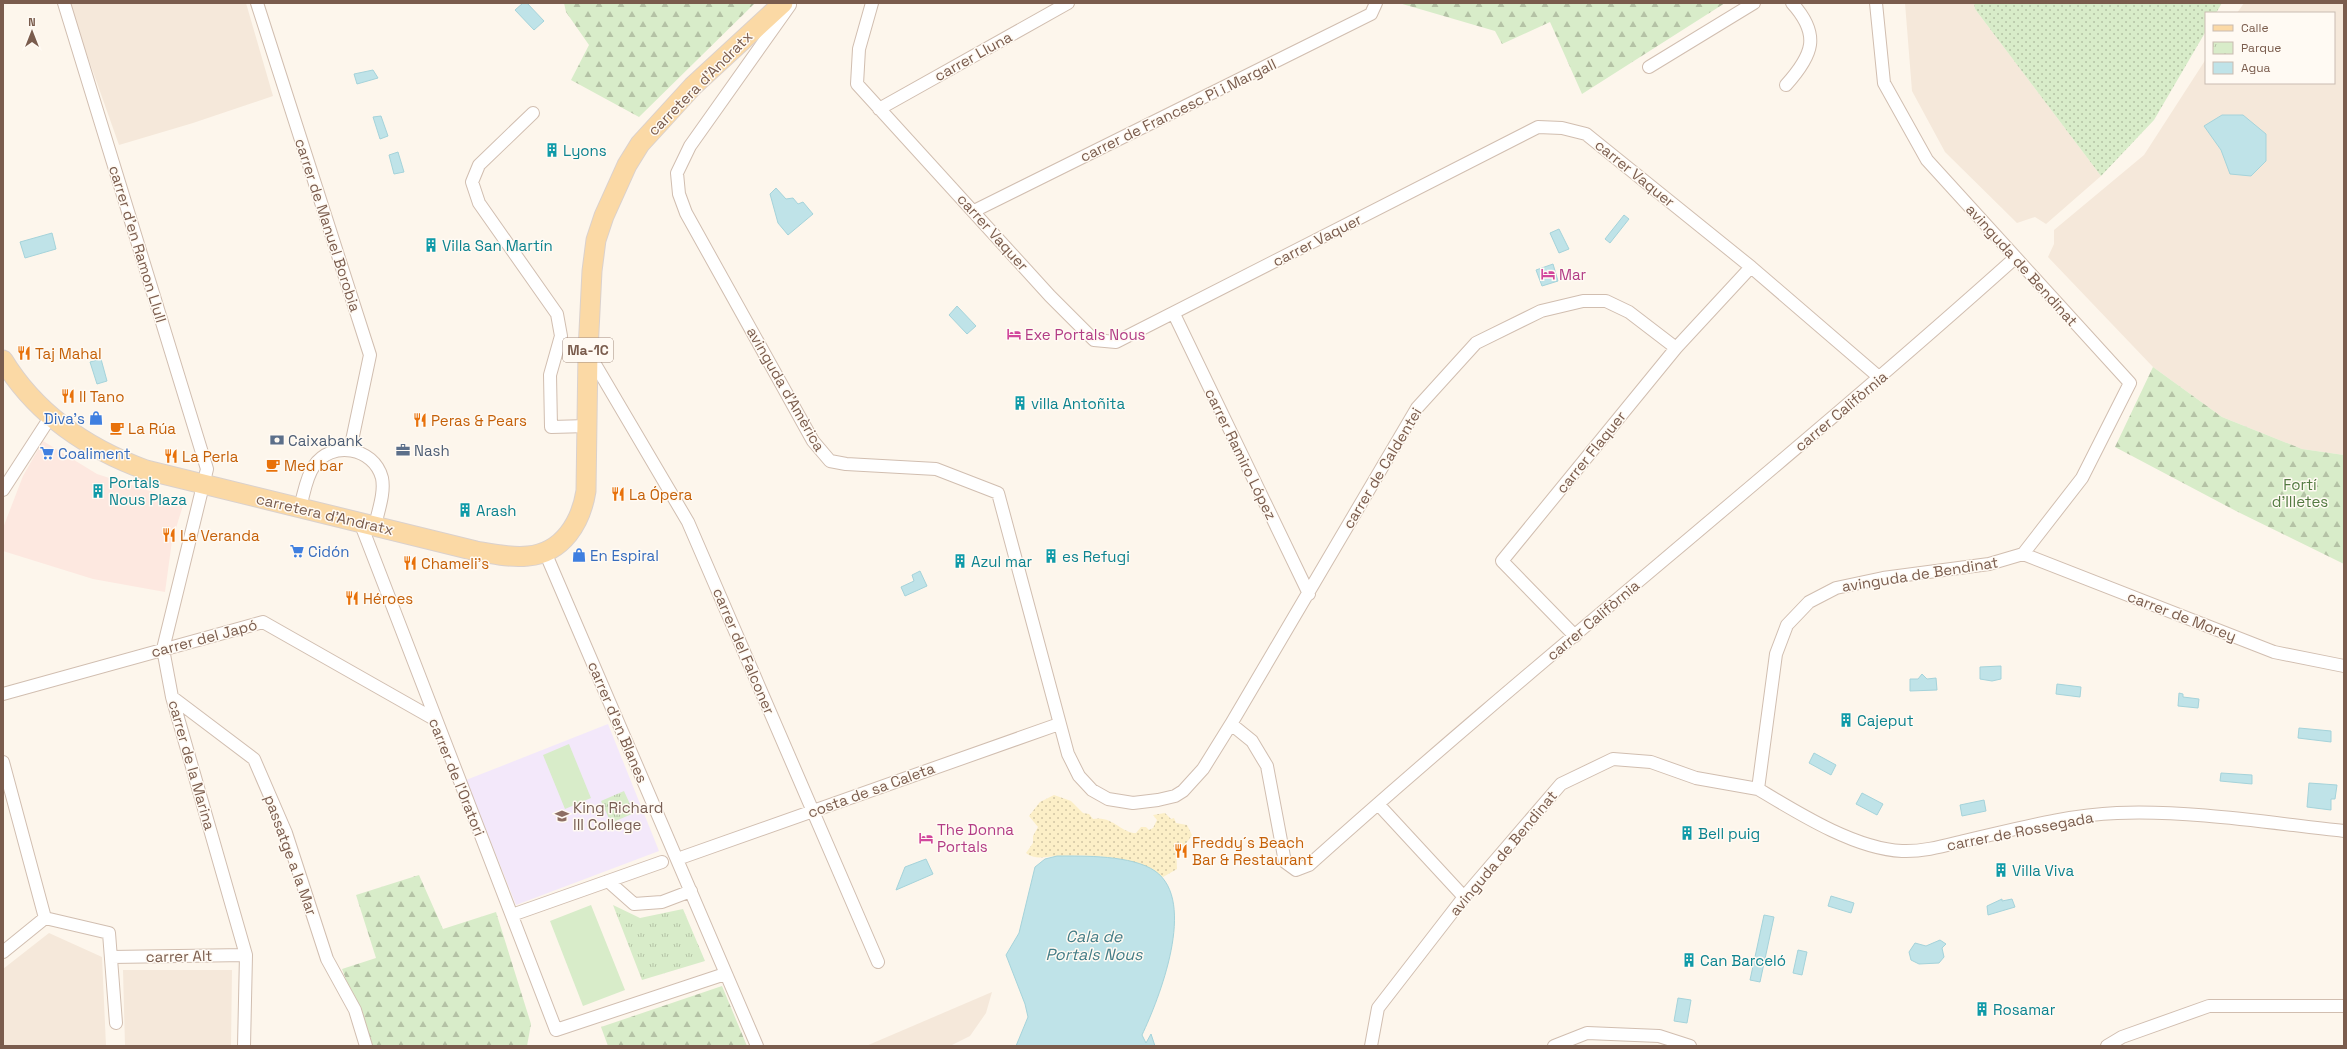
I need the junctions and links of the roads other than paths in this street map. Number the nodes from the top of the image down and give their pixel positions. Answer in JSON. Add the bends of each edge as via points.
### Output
{"nodes":[{"id":1,"x":64,"y":3,"type":"edge"},
{"id":2,"x":258,"y":3,"type":"edge"},
{"id":3,"x":783,"y":3,"type":"edge"},
{"id":4,"x":792,"y":3,"type":"edge"},
{"id":5,"x":872,"y":3,"type":"edge"},
{"id":6,"x":1068,"y":3,"type":"edge"},
{"id":7,"x":1376,"y":3,"type":"edge"},
{"id":8,"x":1754,"y":3,"type":"edge"},
{"id":9,"x":1792,"y":3,"type":"edge"},
{"id":10,"x":1876,"y":3,"type":"edge"},
{"id":11,"x":1649,"y":66,"type":"dead end"},
{"id":12,"x":1786,"y":85,"type":"dead end"},
{"id":13,"x":879,"y":109,"type":"junction"},
{"id":14,"x":533,"y":113,"type":"dead end"},
{"id":15,"x":974,"y":210,"type":"junction"},
{"id":16,"x":2015,"y":258,"type":"junction"},
{"id":17,"x":1751,"y":266,"type":"junction"},
{"id":18,"x":1174,"y":314,"type":"junction"},
{"id":19,"x":1676,"y":348,"type":"junction"},
{"id":20,"x":588,"y":351,"type":"junction"},
{"id":21,"x":3,"y":360,"type":"edge"},
{"id":22,"x":1880,"y":378,"type":"junction"},
{"id":23,"x":51,"y":416,"type":"junction"},
{"id":24,"x":588,"y":426,"type":"junction"},
{"id":25,"x":350,"y":450,"type":"junction"},
{"id":26,"x":205,"y":485,"type":"junction"},
{"id":27,"x":3,"y":490,"type":"edge"},
{"id":28,"x":300,"y":507,"type":"junction"},
{"id":29,"x":367,"y":524,"type":"junction"},
{"id":30,"x":544,"y":552,"type":"junction"},
{"id":31,"x":2023,"y":554,"type":"junction"},
{"id":32,"x":1309,"y":594,"type":"junction"},
{"id":33,"x":1575,"y":636,"type":"junction"},
{"id":34,"x":164,"y":649,"type":"junction"},
{"id":35,"x":2344,"y":666,"type":"edge"},
{"id":36,"x":3,"y":694,"type":"edge"},
{"id":37,"x":172,"y":697,"type":"junction"},
{"id":38,"x":434,"y":719,"type":"junction"},
{"id":39,"x":1059,"y":724,"type":"junction"},
{"id":40,"x":1231,"y":724,"type":"junction"},
{"id":41,"x":3,"y":762,"type":"edge"},
{"id":42,"x":1758,"y":789,"type":"junction"},
{"id":43,"x":1378,"y":804,"type":"junction"},
{"id":44,"x":813,"y":810,"type":"junction"},
{"id":45,"x":2344,"y":831,"type":"edge"},
{"id":46,"x":682,"y":856,"type":"dead end"},
{"id":47,"x":662,"y":862,"type":"dead end"},
{"id":48,"x":608,"y":881,"type":"junction"},
{"id":49,"x":691,"y":891,"type":"junction"},
{"id":50,"x":1464,"y":897,"type":"junction"},
{"id":51,"x":512,"y":915,"type":"junction"},
{"id":52,"x":46,"y":918,"type":"junction"},
{"id":53,"x":3,"y":952,"type":"edge"},
{"id":54,"x":246,"y":955,"type":"junction"},
{"id":55,"x":111,"y":957,"type":"junction"},
{"id":56,"x":878,"y":962,"type":"dead end"},
{"id":57,"x":725,"y":974,"type":"junction"},
{"id":58,"x":2344,"y":1006,"type":"edge"},
{"id":59,"x":116,"y":1023,"type":"dead end"},
{"id":60,"x":244,"y":1046,"type":"edge"},
{"id":61,"x":366,"y":1046,"type":"edge"},
{"id":62,"x":757,"y":1046,"type":"edge"},
{"id":63,"x":1371,"y":1046,"type":"edge"},
{"id":64,"x":1554,"y":1046,"type":"edge"},
{"id":65,"x":1690,"y":1046,"type":"edge"},
{"id":66,"x":2107,"y":1046,"type":"edge"}],
"edges":[{"from":1,"to":26,"type":"street","name":"carrer d'en Ramon Llull","via":[[207,469]]},
{"from":2,"to":25,"type":"street","name":"carrer de Manuel Borobia","via":[[370,355]]},
{"from":3,"to":20,"type":"main road","name":"carretera d'Andratx","number":"Ma-1C","via":[[693,86],[640,144],[627,165],[596,240]]},
{"from":4,"to":39,"type":"street","name":"avinguda d'Amèrica","via":[[690,146],[677,173],[679,194],[686,213],[813,441],[830,461],[936,469],[998,493]]},
{"from":5,"to":13,"type":"street","name":"carrer Vaquer","via":[[859,49],[857,84]]},
{"from":6,"to":13,"type":"street","name":"carrer Lluna"},
{"from":7,"to":15,"type":"street","name":"carrer de Francesc Pi i Margall","via":[[1371,14]]},
{"from":8,"to":11,"type":"street"},
{"from":9,"to":12,"type":"street","via":[[1809,26],[1810,45],[1804,64]]},
{"from":10,"to":16,"type":"street","name":"avinguda de Bendinat","via":[[1884,83],[1927,160]]},
{"from":13,"to":15,"type":"street","name":"carrer Vaquer"},
{"from":14,"to":24,"type":"street","via":[[479,165],[472,182],[479,203],[557,314],[560,336],[550,375],[551,427]]},
{"from":15,"to":18,"type":"street","name":"carrer Vaquer","via":[[1050,296],[1094,340],[1116,342]]},
{"from":16,"to":22,"type":"street","name":"carrer Califòrnia"},
{"from":16,"to":31,"type":"street","name":"avinguda de Bendinat","via":[[2130,383],[2082,478]]},
{"from":17,"to":18,"type":"street","name":"carrer Vaquer","via":[[1586,134],[1562,128],[1538,127]]},
{"from":17,"to":19,"type":"street","name":"carrer Flaquer"},
{"from":17,"to":22,"type":"street","name":"carrer Vaquer"},
{"from":18,"to":32,"type":"street","name":"carrer Ramiro López"},
{"from":19,"to":32,"type":"street","name":"carrer de Caldentei","via":[[1629,312],[1606,300],[1583,301],[1541,311],[1476,343],[1417,408]]},
{"from":19,"to":33,"type":"street","name":"carrer Flaquer","via":[[1502,561]]},
{"from":20,"to":24,"type":"main road","name":"carretera d'Andratx","number":"Ma-1C"},
{"from":20,"to":44,"type":"street","name":"carrer del Falconer","via":[[688,522]]},
{"from":21,"to":23,"type":"main road","name":"carretera d'Andratx","number":"Ma-1C","via":[[30,395]]},
{"from":22,"to":33,"type":"street","name":"carrer Califòrnia"},
{"from":23,"to":26,"type":"main road","name":"carretera d'Andratx","number":"Ma-1C","via":[[78,437],[110,456],[146,470]]},
{"from":23,"to":27,"type":"street"},
{"from":24,"to":30,"type":"main road","name":"carretera d'Andratx","number":"Ma-1C","via":[[583,509],[570,533]]},
{"from":25,"to":28,"type":"street","via":[[332,452],[318,460],[310,473]]},
{"from":25,"to":29,"type":"street","via":[[359,452],[373,461],[382,477],[382,494]]},
{"from":26,"to":28,"type":"main road","name":"carretera d'Andratx","number":"Ma-1C"},
{"from":26,"to":34,"type":"street","name":"carrer de la Marina"},
{"from":28,"to":29,"type":"main road","name":"carretera d'Andratx","number":"Ma-1C"},
{"from":29,"to":30,"type":"main road","name":"carretera d'Andratx","number":"Ma-1C","via":[[488,553],[528,556]]},
{"from":29,"to":38,"type":"street","name":"carrer de l'Oratori"},
{"from":30,"to":49,"type":"street","name":"carrer d'en Blanes"},
{"from":31,"to":35,"type":"street","name":"carrer de Morey","via":[[2274,652]]},
{"from":31,"to":42,"type":"street","name":"avinguda de Bendinat","via":[[1989,564],[1883,578],[1836,588],[1809,602],[1787,625],[1776,654]]},
{"from":32,"to":40,"type":"street","name":"carrer de Caldentei"},
{"from":33,"to":43,"type":"street","name":"carrer Califòrnia"},
{"from":34,"to":36,"type":"street","name":"carrer del Japó"},
{"from":34,"to":37,"type":"street","name":"carrer de la Marina"},
{"from":34,"to":38,"type":"street","name":"carrer del Japó","via":[[263,622]]},
{"from":37,"to":54,"type":"street","name":"carrer de la Marina"},
{"from":37,"to":61,"type":"street","name":"passatge a la Mar","via":[[254,759],[286,833],[328,959],[355,1010]]},
{"from":38,"to":51,"type":"street","name":"carrer de l'Oratori"},
{"from":39,"to":40,"type":"street","name":"carrer de Caldentei","via":[[1068,754],[1079,776],[1092,790],[1108,799],[1139,803],[1175,796],[1183,791],[1203,769]]},
{"from":39,"to":44,"type":"street","name":"costa de sa Caleta"},
{"from":40,"to":43,"type":"street","name":"carrer Califòrnia","via":[[1252,741],[1267,766],[1285,862],[1296,870],[1309,865]]},
{"from":41,"to":52,"type":"street"},
{"from":42,"to":45,"type":"street","name":"carrer de Rossegada","via":[[1799,813],[1867,845],[1902,851],[1928,849],[2059,820],[2117,813],[2211,816]]},
{"from":42,"to":50,"type":"street","name":"avinguda de Bendinat","via":[[1696,778],[1651,762],[1612,759],[1561,784]]},
{"from":43,"to":50,"type":"street"},
{"from":44,"to":46,"type":"street","name":"costa de sa Caleta"},
{"from":44,"to":56,"type":"street","name":"carrer del Falconer"},
{"from":47,"to":48,"type":"street"},
{"from":48,"to":49,"type":"street","via":[[634,904],[662,902]]},
{"from":48,"to":51,"type":"street"},
{"from":49,"to":57,"type":"street","name":"carrer d'en Blanes"},
{"from":50,"to":63,"type":"street","name":"avinguda de Bendinat","via":[[1378,1008]]},
{"from":51,"to":57,"type":"street","name":"carrer de l'Oratori","via":[[556,1030]]},
{"from":52,"to":53,"type":"street"},
{"from":52,"to":55,"type":"street","via":[[109,932]]},
{"from":54,"to":55,"type":"street","name":"carrer Alt"},
{"from":54,"to":60,"type":"street","name":"carrer de la Marina"},
{"from":55,"to":59,"type":"street"},
{"from":57,"to":62,"type":"street","name":"carrer d'en Blanes"},
{"from":58,"to":66,"type":"street","via":[[2209,1006],[2122,1037]]},
{"from":64,"to":65,"type":"street","via":[[1587,1033],[1659,1036]]}]}
